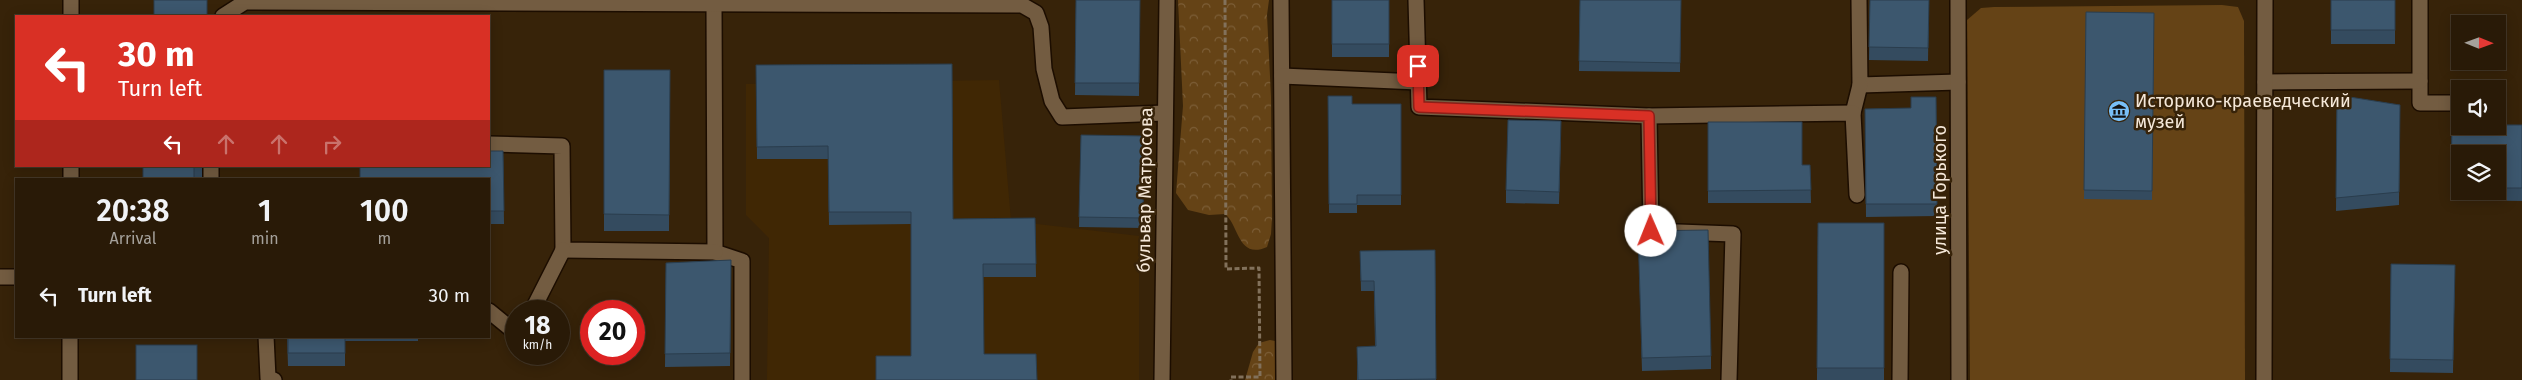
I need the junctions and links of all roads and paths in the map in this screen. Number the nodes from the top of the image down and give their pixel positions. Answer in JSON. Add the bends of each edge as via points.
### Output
{"nodes":[{"id":1,"x":71,"y":0,"type":"edge"},
{"id":2,"x":1167,"y":0,"type":"edge"},
{"id":3,"x":1225,"y":0,"type":"edge"},
{"id":4,"x":1281,"y":0,"type":"edge"},
{"id":5,"x":1416,"y":0,"type":"edge"},
{"id":6,"x":1859,"y":0,"type":"edge"},
{"id":7,"x":1958,"y":0,"type":"edge"},
{"id":8,"x":2265,"y":0,"type":"edge"},
{"id":9,"x":2420,"y":0,"type":"edge"},
{"id":10,"x":714,"y":4,"type":"junction"},
{"id":11,"x":432,"y":10,"type":"edge"},
{"id":12,"x":71,"y":15,"type":"edge"},
{"id":13,"x":225,"y":15,"type":"edge"},
{"id":14,"x":1282,"y":76,"type":"junction"},
{"id":15,"x":2420,"y":81,"type":"junction"},
{"id":16,"x":1418,"y":82,"type":"junction"},
{"id":17,"x":1958,"y":82,"type":"junction"},
{"id":18,"x":2265,"y":82,"type":"junction"},
{"id":19,"x":1860,"y":85,"type":"junction"},
{"id":20,"x":2451,"y":103,"type":"edge"},
{"id":21,"x":1165,"y":113,"type":"junction"},
{"id":22,"x":1853,"y":113,"type":"junction"},
{"id":23,"x":1649,"y":116,"type":"junction"},
{"id":24,"x":490,"y":144,"type":"edge"},
{"id":25,"x":1857,"y":195,"type":"dead end"},
{"id":26,"x":563,"y":250,"type":"junction"},
{"id":27,"x":715,"y":252,"type":"junction"},
{"id":28,"x":1901,"y":272,"type":"dead end"},
{"id":29,"x":15,"y":277,"type":"edge"},
{"id":30,"x":0,"y":278,"type":"edge"},
{"id":31,"x":538,"y":300,"type":"edge"},
{"id":32,"x":490,"y":312,"type":"edge"},
{"id":33,"x":505,"y":325,"type":"edge"},
{"id":34,"x":70,"y":338,"type":"edge"},
{"id":35,"x":266,"y":338,"type":"edge"},
{"id":36,"x":70,"y":380,"type":"edge"},
{"id":37,"x":274,"y":380,"type":"edge"},
{"id":38,"x":742,"y":380,"type":"edge"},
{"id":39,"x":1162,"y":380,"type":"edge"},
{"id":40,"x":1231,"y":380,"type":"edge"},
{"id":41,"x":1284,"y":380,"type":"edge"},
{"id":42,"x":1729,"y":380,"type":"edge"},
{"id":43,"x":1900,"y":380,"type":"edge"},
{"id":44,"x":1959,"y":380,"type":"edge"},
{"id":45,"x":2264,"y":380,"type":"edge"}],
"edges":[{"from":1,"to":12,"type":"street"},
{"from":2,"to":21,"type":"street","name":"бульвар Матросова"},
{"from":3,"to":40,"type":"path","via":[[1226,269],[1260,268],[1260,377],[1231,377]]},
{"from":4,"to":14,"type":"street"},
{"from":5,"to":16,"type":"street"},
{"from":6,"to":19,"type":"street"},
{"from":7,"to":17,"type":"street","name":"улица Горького"},
{"from":8,"to":18,"type":"street"},
{"from":9,"to":15,"type":"street"},
{"from":10,"to":11,"type":"street"},
{"from":10,"to":21,"type":"street","via":[[1022,4],[1036,13],[1041,27],[1044,69],[1052,101],[1062,117]]},
{"from":10,"to":27,"type":"street"},
{"from":11,"to":13,"type":"street","via":[[245,2]]},
{"from":14,"to":16,"type":"street"},
{"from":14,"to":41,"type":"street"},
{"from":15,"to":18,"type":"street"},
{"from":15,"to":20,"type":"street","via":[[2420,103]]},
{"from":16,"to":23,"type":"street","via":[[1419,107]]},
{"from":17,"to":19,"type":"street"},
{"from":17,"to":44,"type":"street","name":"улица Горького"},
{"from":18,"to":45,"type":"street"},
{"from":19,"to":22,"type":"street"},
{"from":21,"to":39,"type":"street","name":"бульвар Матросова"},
{"from":22,"to":23,"type":"street"},
{"from":22,"to":25,"type":"street"},
{"from":23,"to":42,"type":"street","via":[[1651,231],[1733,234]]},
{"from":24,"to":26,"type":"street","via":[[562,146]]},
{"from":26,"to":27,"type":"street"},
{"from":26,"to":31,"type":"street"},
{"from":27,"to":38,"type":"street","via":[[742,261]]},
{"from":28,"to":43,"type":"street"},
{"from":29,"to":30,"type":"street"},
{"from":32,"to":33,"type":"street"},
{"from":34,"to":36,"type":"street"},
{"from":35,"to":37,"type":"street","via":[[268,378]]}]}
